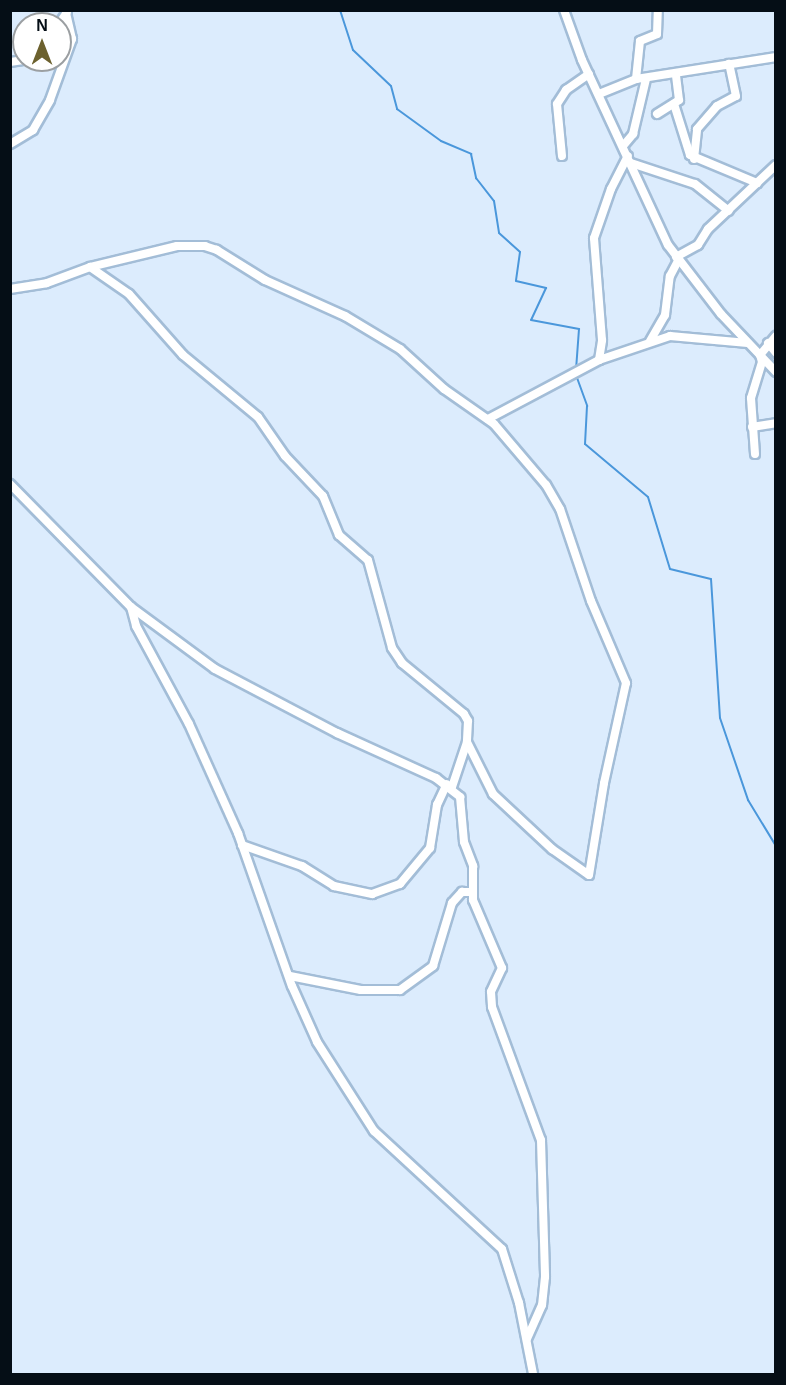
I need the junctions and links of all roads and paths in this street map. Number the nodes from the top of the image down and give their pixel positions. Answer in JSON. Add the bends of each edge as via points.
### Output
{"nodes":[{"id":1,"x":564,"y":10,"type":"edge"},
{"id":2,"x":658,"y":10,"type":"edge"},
{"id":3,"x":776,"y":57,"type":"edge"},
{"id":4,"x":729,"y":64,"type":"junction"},
{"id":5,"x":60,"y":72,"type":"edge"},
{"id":6,"x":589,"y":74,"type":"junction"},
{"id":7,"x":676,"y":76,"type":"junction"},
{"id":8,"x":636,"y":79,"type":"junction"},
{"id":9,"x":646,"y":79,"type":"junction"},
{"id":10,"x":599,"y":94,"type":"junction"},
{"id":11,"x":674,"y":104,"type":"junction"},
{"id":12,"x":657,"y":114,"type":"dead end"},
{"id":13,"x":10,"y":144,"type":"edge"},
{"id":14,"x":623,"y":146,"type":"junction"},
{"id":15,"x":562,"y":156,"type":"dead end"},
{"id":16,"x":694,"y":159,"type":"junction"},
{"id":17,"x":630,"y":160,"type":"junction"},
{"id":18,"x":776,"y":165,"type":"edge"},
{"id":19,"x":757,"y":183,"type":"junction"},
{"id":20,"x":729,"y":211,"type":"junction"},
{"id":21,"x":677,"y":259,"type":"junction"},
{"id":22,"x":90,"y":267,"type":"junction"},
{"id":23,"x":10,"y":289,"type":"edge"},
{"id":24,"x":776,"y":336,"type":"edge"},
{"id":25,"x":650,"y":340,"type":"junction"},
{"id":26,"x":748,"y":343,"type":"junction"},
{"id":27,"x":768,"y":343,"type":"junction"},
{"id":28,"x":776,"y":353,"type":"edge"},
{"id":29,"x":760,"y":355,"type":"junction"},
{"id":30,"x":599,"y":360,"type":"junction"},
{"id":31,"x":776,"y":372,"type":"edge"},
{"id":32,"x":488,"y":419,"type":"junction"},
{"id":33,"x":776,"y":423,"type":"edge"},
{"id":34,"x":753,"y":427,"type":"junction"},
{"id":35,"x":755,"y":454,"type":"dead end"},
{"id":36,"x":10,"y":484,"type":"edge"},
{"id":37,"x":131,"y":607,"type":"junction"},
{"id":38,"x":467,"y":742,"type":"junction"},
{"id":39,"x":450,"y":786,"type":"junction"},
{"id":40,"x":242,"y":845,"type":"junction"},
{"id":41,"x":472,"y":892,"type":"junction"},
{"id":42,"x":290,"y":976,"type":"junction"},
{"id":43,"x":527,"y":1339,"type":"junction"},
{"id":44,"x":533,"y":1374,"type":"edge"}],
"edges":[{"from":1,"to":6,"type":"street"},
{"from":2,"to":8,"type":"street","via":[[657,34],[640,41]]},
{"from":3,"to":4,"type":"street"},
{"from":4,"to":7,"type":"street"},
{"from":4,"to":16,"type":"street","via":[[736,96],[717,106],[697,129]]},
{"from":5,"to":13,"type":"street","via":[[33,130]]},
{"from":6,"to":10,"type":"street"},
{"from":6,"to":15,"type":"street","via":[[566,90],[556,104]]},
{"from":7,"to":9,"type":"street"},
{"from":7,"to":11,"type":"street","via":[[679,98]]},
{"from":8,"to":9,"type":"street"},
{"from":8,"to":10,"type":"street"},
{"from":9,"to":14,"type":"street","via":[[633,134]]},
{"from":10,"to":14,"type":"street"},
{"from":11,"to":12,"type":"street"},
{"from":11,"to":16,"type":"street","via":[[684,146]]},
{"from":14,"to":17,"type":"street"},
{"from":16,"to":19,"type":"street"},
{"from":17,"to":20,"type":"street","via":[[695,184]]},
{"from":17,"to":21,"type":"street"},
{"from":17,"to":30,"type":"street","via":[[611,189],[594,238],[602,340]]},
{"from":18,"to":19,"type":"street"},
{"from":19,"to":20,"type":"street"},
{"from":20,"to":21,"type":"street","via":[[698,244]]},
{"from":21,"to":25,"type":"street","via":[[670,276],[665,315]]},
{"from":21,"to":26,"type":"street"},
{"from":22,"to":23,"type":"street","via":[[47,283]]},
{"from":22,"to":32,"type":"street","via":[[177,246],[209,246],[276,286],[379,335],[454,397]]},
{"from":22,"to":38,"type":"street","via":[[129,294],[183,355],[258,417],[285,456],[317,488],[334,528],[368,560],[396,655],[464,714],[468,721]]},
{"from":24,"to":27,"type":"street"},
{"from":25,"to":26,"type":"street","via":[[683,335]]},
{"from":25,"to":30,"type":"street"},
{"from":26,"to":29,"type":"street"},
{"from":27,"to":28,"type":"street"},
{"from":27,"to":29,"type":"street"},
{"from":29,"to":31,"type":"street"},
{"from":29,"to":34,"type":"street","via":[[762,362],[750,406]]},
{"from":30,"to":32,"type":"street"},
{"from":32,"to":38,"type":"street","via":[[556,500],[594,609],[625,677],[589,875],[544,842],[493,794]]},
{"from":33,"to":34,"type":"street"},
{"from":34,"to":35,"type":"street"},
{"from":36,"to":37,"type":"street"},
{"from":37,"to":39,"type":"street","via":[[215,669]]},
{"from":37,"to":40,"type":"street","via":[[136,626],[189,724]]},
{"from":38,"to":39,"type":"street"},
{"from":39,"to":40,"type":"street","via":[[437,805],[430,848],[400,884],[372,894],[334,886],[302,866]]},
{"from":39,"to":41,"type":"street","via":[[460,797],[464,842],[473,866]]},
{"from":40,"to":42,"type":"street"},
{"from":41,"to":42,"type":"street","via":[[462,892],[452,903],[433,966],[400,990],[361,990]]},
{"from":41,"to":43,"type":"street","via":[[502,968],[491,992],[494,1013],[541,1140],[545,1278],[538,1316]]},
{"from":42,"to":43,"type":"street","via":[[316,1042],[368,1124],[502,1249]]},
{"from":43,"to":44,"type":"street"}]}
